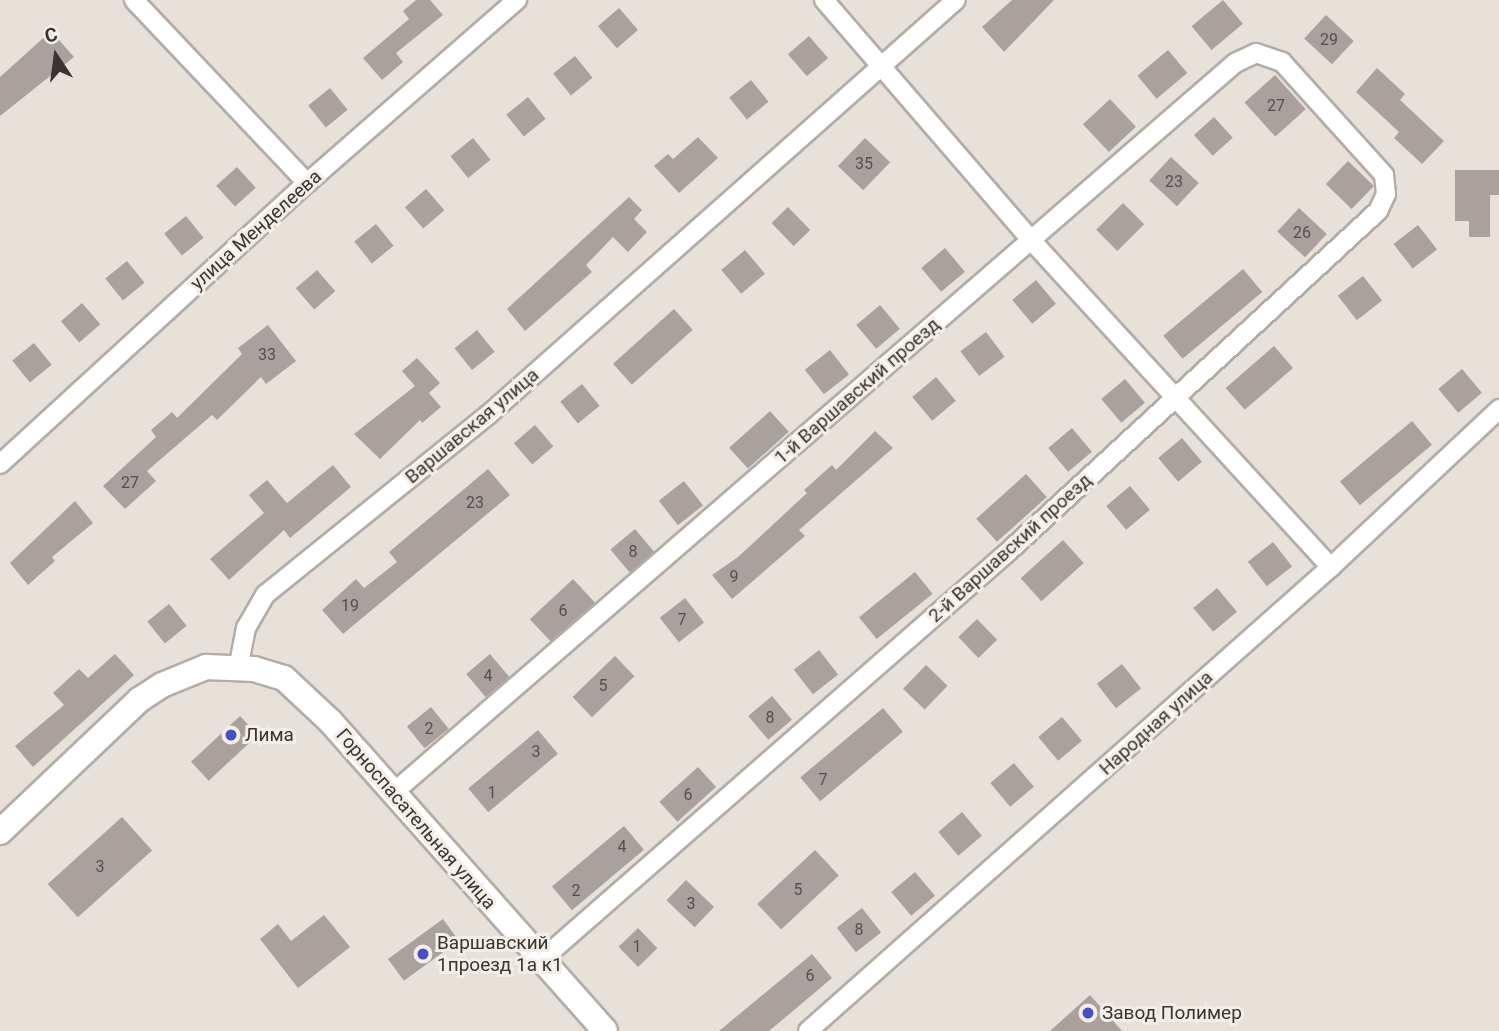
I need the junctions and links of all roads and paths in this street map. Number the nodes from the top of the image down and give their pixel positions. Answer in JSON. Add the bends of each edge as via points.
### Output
{"nodes":[{"id":1,"x":134,"y":0,"type":"edge"},
{"id":2,"x":517,"y":0,"type":"edge"},
{"id":3,"x":824,"y":0,"type":"edge"},
{"id":4,"x":956,"y":0,"type":"edge"},
{"id":5,"x":881,"y":66,"type":"junction"},
{"id":6,"x":1324,"y":109,"type":"joint"},
{"id":7,"x":307,"y":183,"type":"junction"},
{"id":8,"x":1031,"y":240,"type":"junction"},
{"id":9,"x":1177,"y":396,"type":"junction"},
{"id":10,"x":1499,"y":409,"type":"edge"},
{"id":11,"x":0,"y":464,"type":"edge"},
{"id":12,"x":1331,"y":567,"type":"junction"},
{"id":13,"x":238,"y":669,"type":"junction"},
{"id":14,"x":393,"y":793,"type":"junction"},
{"id":15,"x":0,"y":832,"type":"edge"},
{"id":16,"x":540,"y":962,"type":"junction"},
{"id":17,"x":604,"y":1031,"type":"edge"},
{"id":18,"x":808,"y":1031,"type":"edge"}],
"edges":[{"from":1,"to":7,"type":"street"},
{"from":2,"to":7,"type":"street","name":"улица Менделеева"},
{"from":3,"to":5,"type":"street"},
{"from":4,"to":5,"type":"street","name":"Варшавская улица"},
{"from":5,"to":8,"type":"street"},
{"from":5,"to":13,"type":"street","name":"Варшавская улица","via":[[488,415],[266,594],[246,628]]},
{"from":6,"to":8,"type":"street","name":"1-й Варшавский проезд","via":[[1282,62],[1256,53],[1234,63]]},
{"from":6,"to":9,"type":"street","name":"2-й Варшавский проезд","via":[[1384,175],[1386,194],[1378,211]]},
{"from":7,"to":11,"type":"street","name":"улица Менделеева"},
{"from":8,"to":9,"type":"street"},
{"from":8,"to":14,"type":"street","name":"1-й Варшавский проезд"},
{"from":9,"to":12,"type":"street"},
{"from":9,"to":16,"type":"street","name":"2-й Варшавский проезд","via":[[1010,551]]},
{"from":10,"to":12,"type":"street","name":"Народная улица"},
{"from":12,"to":18,"type":"street","name":"Народная улица"},
{"from":13,"to":14,"type":"main road","name":"Горноспасательная улица","via":[[284,678],[330,720]]},
{"from":13,"to":15,"type":"main road","via":[[206,667],[139,700]]},
{"from":14,"to":16,"type":"main road","name":"Горноспасательная улица"},
{"from":16,"to":17,"type":"main road","name":"Горноспасательная улица"}]}
